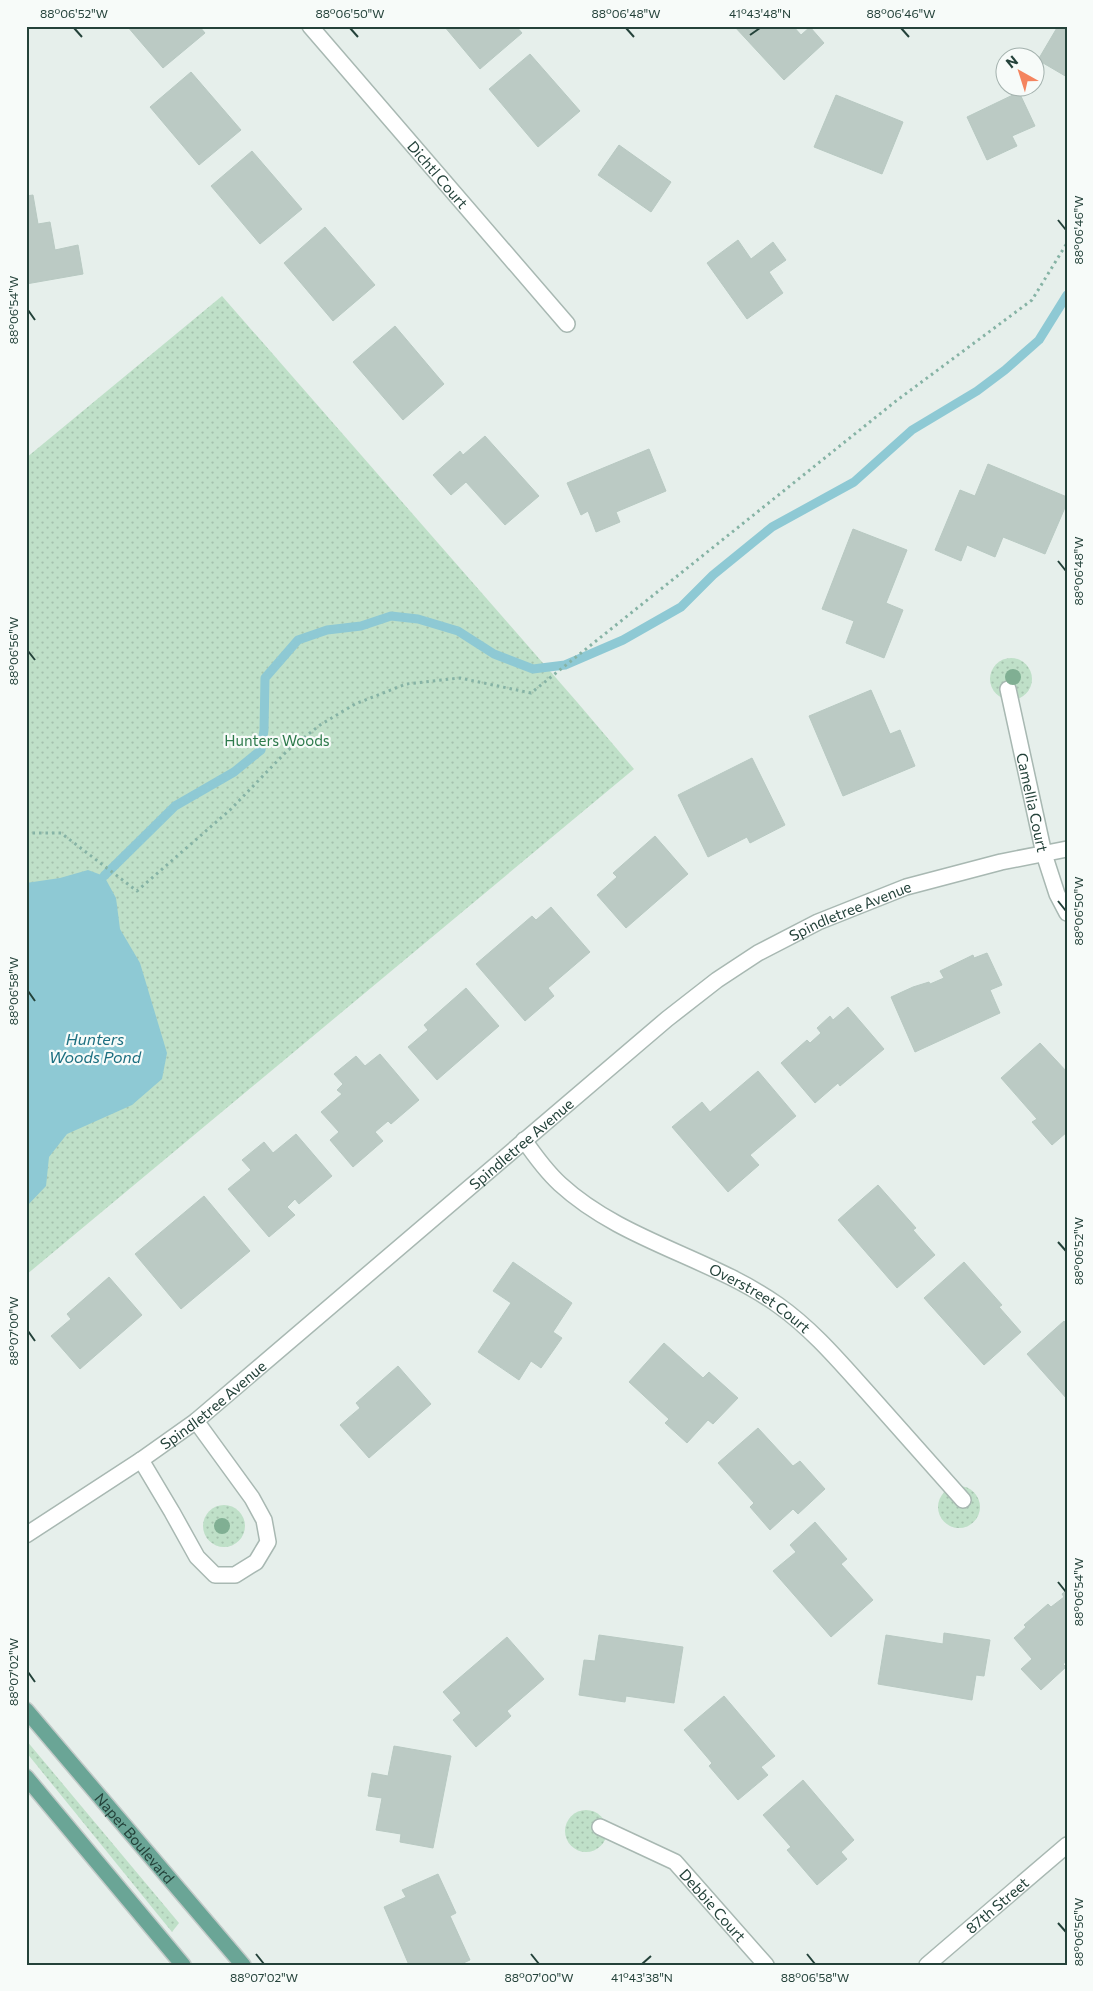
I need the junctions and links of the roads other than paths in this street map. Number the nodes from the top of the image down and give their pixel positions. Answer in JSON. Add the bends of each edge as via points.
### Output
{"nodes":[{"id":1,"x":310,"y":26,"type":"edge"},
{"id":2,"x":567,"y":324,"type":"dead end"},
{"id":3,"x":1008,"y":689,"type":"dead end"},
{"id":4,"x":1067,"y":849,"type":"edge"},
{"id":5,"x":1044,"y":854,"type":"junction"},
{"id":6,"x":1067,"y":913,"type":"edge"},
{"id":7,"x":524,"y":1140,"type":"junction"},
{"id":8,"x":196,"y":1421,"type":"junction"},
{"id":9,"x":141,"y":1460,"type":"junction"},
{"id":10,"x":963,"y":1500,"type":"dead end"},
{"id":11,"x":26,"y":1534,"type":"edge"},
{"id":12,"x":26,"y":1710,"type":"edge"},
{"id":13,"x":26,"y":1777,"type":"edge"},
{"id":14,"x":600,"y":1827,"type":"dead end"},
{"id":15,"x":1067,"y":1845,"type":"edge"},
{"id":16,"x":183,"y":1965,"type":"edge"},
{"id":17,"x":243,"y":1965,"type":"edge"},
{"id":18,"x":766,"y":1965,"type":"edge"},
{"id":19,"x":927,"y":1965,"type":"edge"}],
"edges":[{"from":1,"to":2,"type":"street","name":"Dichtl Court"},
{"from":3,"to":5,"type":"street","name":"Camellia Court"},
{"from":4,"to":5,"type":"street","name":"Spindletree Avenue"},
{"from":5,"to":6,"type":"street","name":"Camellia Court"},
{"from":5,"to":7,"type":"street","name":"Spindletree Avenue","via":[[906,887],[818,922],[758,953],[674,1013]]},
{"from":7,"to":8,"type":"street","name":"Spindletree Avenue"},
{"from":7,"to":10,"type":"street","name":"Overstreet Court","via":[[539,1162],[590,1207],[619,1224],[737,1279],[804,1325]]},
{"from":8,"to":9,"type":"street","name":"Spindletree Avenue"},
{"from":8,"to":9,"type":"street","via":[[252,1498],[264,1520],[268,1542],[256,1562],[235,1575],[215,1575],[197,1557]]},
{"from":9,"to":11,"type":"street","name":"Spindletree Avenue"},
{"from":12,"to":17,"type":"main road","name":"Naper Boulevard"},
{"from":13,"to":16,"type":"main road"},
{"from":14,"to":18,"type":"street","name":"Debbie Court","via":[[675,1862]]},
{"from":15,"to":19,"type":"street","name":"87th Street"}]}
